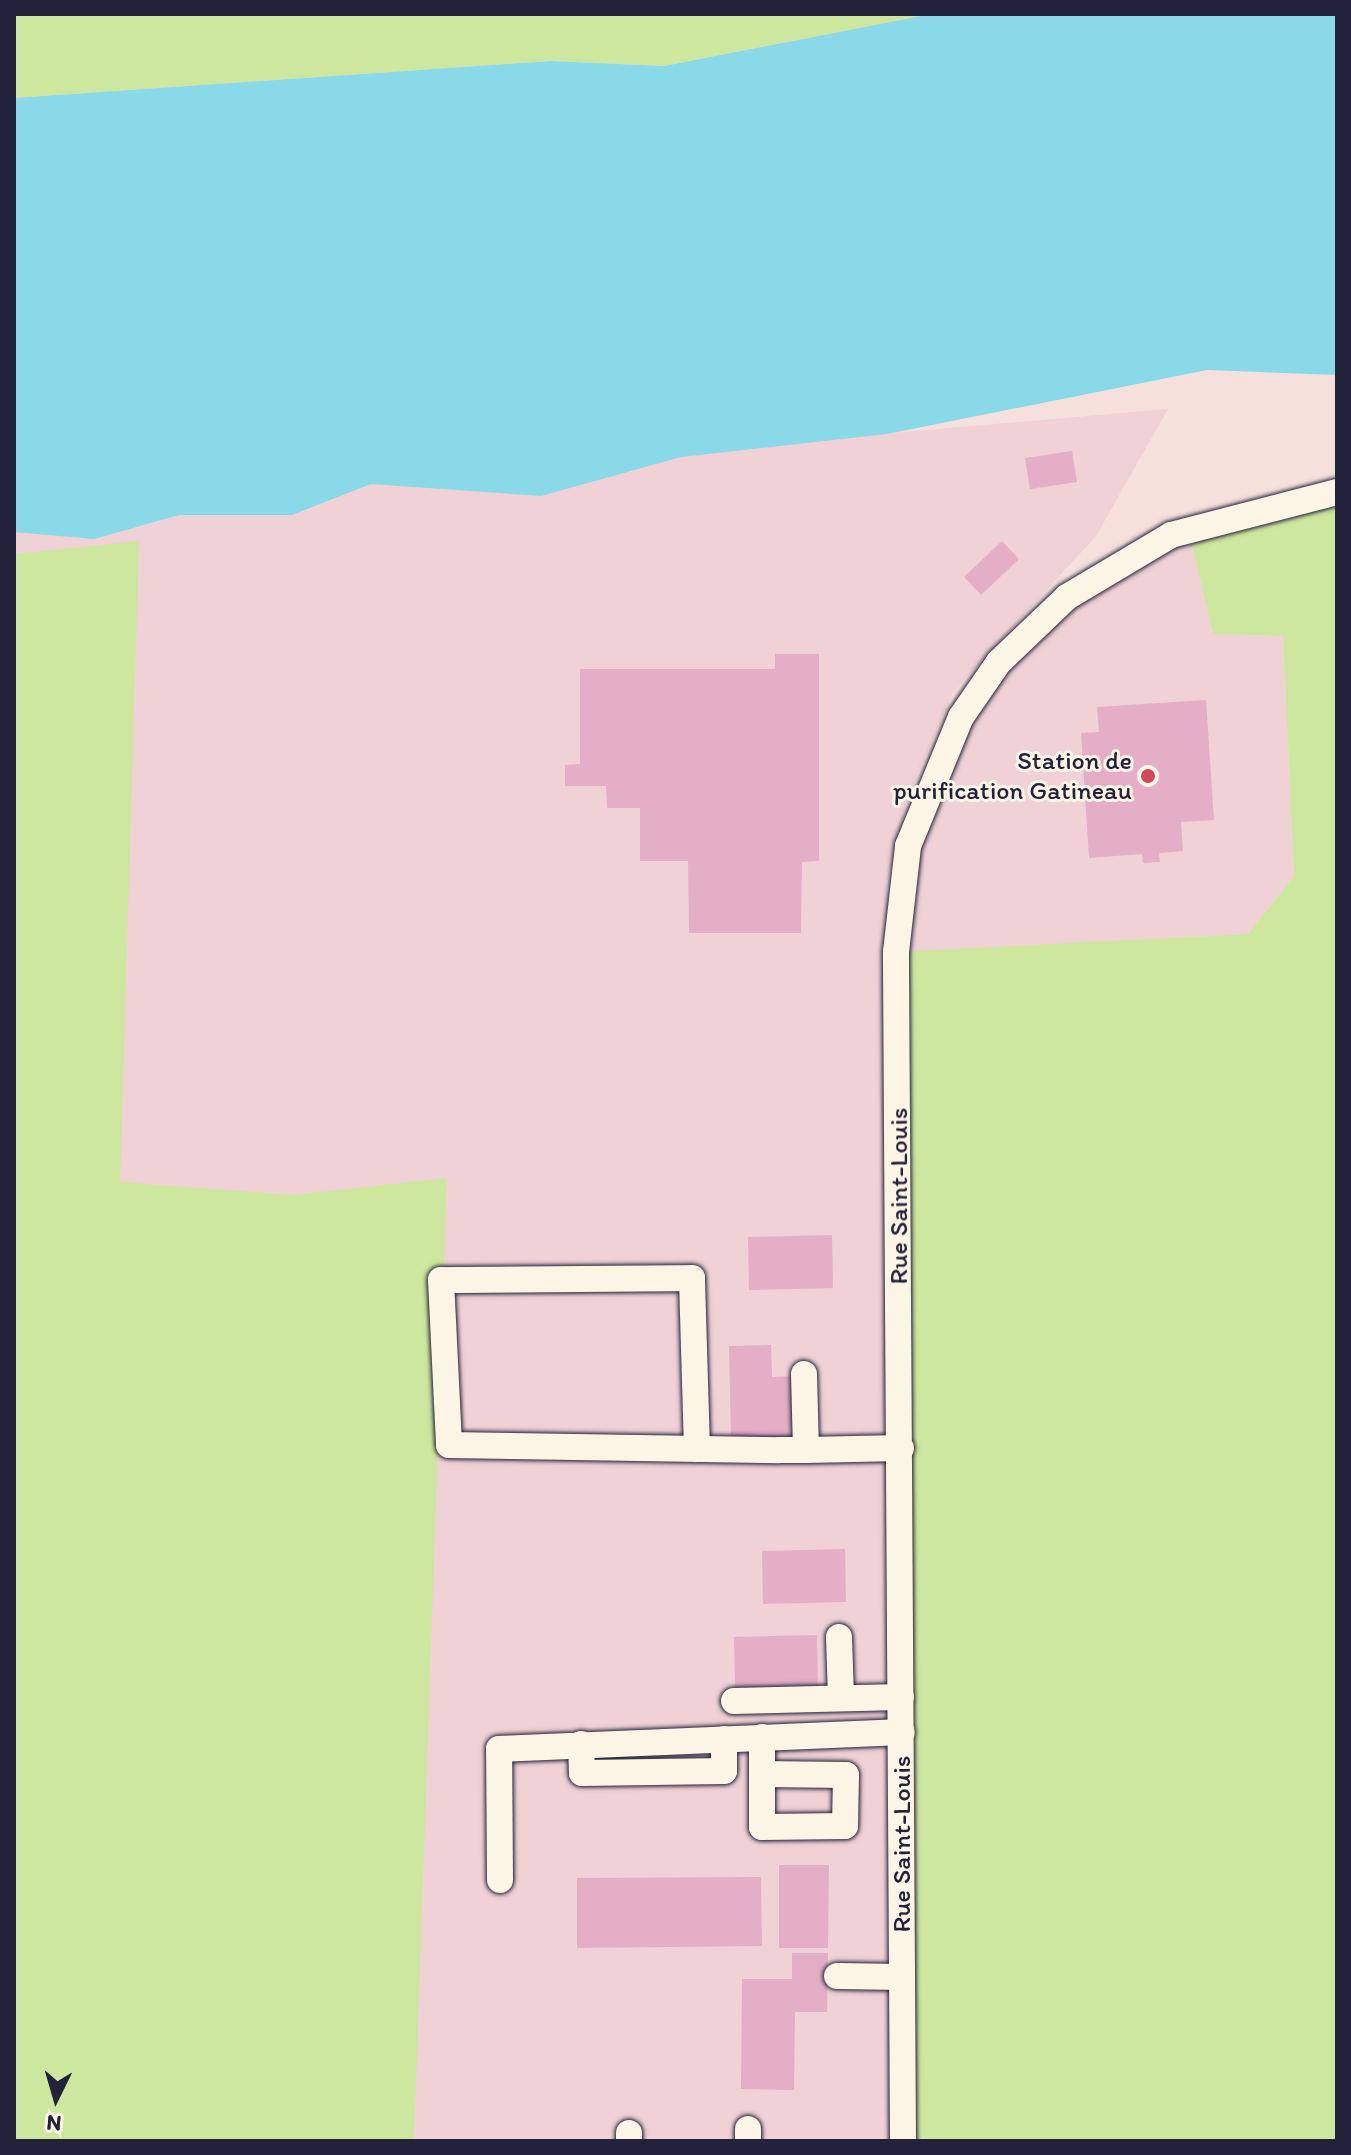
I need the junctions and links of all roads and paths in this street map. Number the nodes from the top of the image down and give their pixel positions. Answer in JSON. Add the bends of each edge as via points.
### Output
{"nodes":[{"id":1,"x":1337,"y":492,"type":"edge"},
{"id":2,"x":804,"y":1374,"type":"dead end"},
{"id":3,"x":901,"y":1448,"type":"junction"},
{"id":4,"x":697,"y":1449,"type":"junction"},
{"id":5,"x":806,"y":1450,"type":"junction"},
{"id":6,"x":839,"y":1637,"type":"dead end"},
{"id":7,"x":901,"y":1697,"type":"junction"},
{"id":8,"x":841,"y":1698,"type":"junction"},
{"id":9,"x":734,"y":1701,"type":"dead end"},
{"id":10,"x":902,"y":1732,"type":"junction"},
{"id":11,"x":762,"y":1737,"type":"junction"},
{"id":12,"x":762,"y":1774,"type":"dead end"},
{"id":13,"x":500,"y":1880,"type":"dead end"},
{"id":14,"x":837,"y":1976,"type":"dead end"},
{"id":15,"x":902,"y":1977,"type":"junction"},
{"id":16,"x":903,"y":2141,"type":"edge"}],
"edges":[{"from":1,"to":3,"type":"street","name":"Rue Saint-Louis","via":[[1188,529],[1114,564],[1019,641],[944,748],[908,846],[899,904]]},
{"from":2,"to":5,"type":"street"},
{"from":3,"to":5,"type":"street"},
{"from":3,"to":7,"type":"street","name":"Rue Saint-Louis"},
{"from":4,"to":4,"type":"street","via":[[449,1445],[441,1280],[692,1278]]},
{"from":4,"to":5,"type":"street"},
{"from":6,"to":8,"type":"street"},
{"from":7,"to":8,"type":"street"},
{"from":7,"to":10,"type":"street","name":"Rue Saint-Louis"},
{"from":8,"to":9,"type":"street"},
{"from":10,"to":11,"type":"street"},
{"from":10,"to":15,"type":"street","name":"Rue Saint-Louis"},
{"from":11,"to":12,"type":"street"},
{"from":11,"to":13,"type":"street","via":[[499,1749]]},
{"from":14,"to":15,"type":"street"},
{"from":15,"to":16,"type":"street","name":"Rue Saint-Louis"}]}
